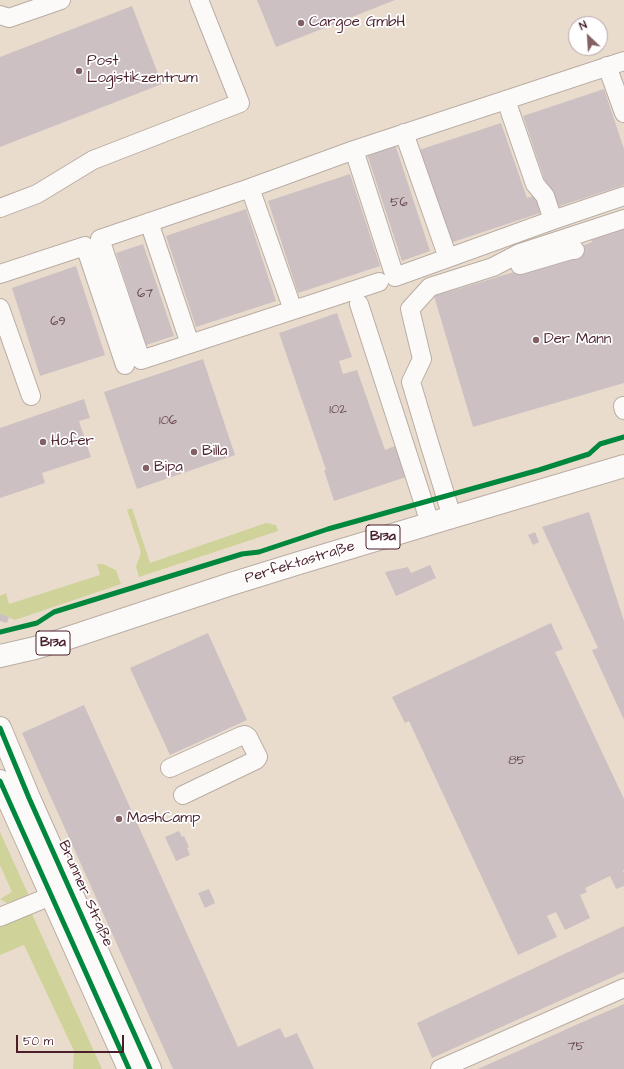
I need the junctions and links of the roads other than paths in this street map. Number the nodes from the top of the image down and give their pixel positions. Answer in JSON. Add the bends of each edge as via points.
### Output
{"nodes":[{"id":1,"x":61,"y":0,"type":"edge"},
{"id":2,"x":199,"y":0,"type":"edge"},
{"id":3,"x":0,"y":15,"type":"edge"},
{"id":4,"x":616,"y":64,"type":"edge"},
{"id":5,"x":506,"y":100,"type":"junction"},
{"id":6,"x":624,"y":113,"type":"edge"},
{"id":7,"x":404,"y":133,"type":"junction"},
{"id":8,"x":354,"y":150,"type":"junction"},
{"id":9,"x":250,"y":188,"type":"junction"},
{"id":10,"x":624,"y":196,"type":"edge"},
{"id":11,"x":0,"y":208,"type":"edge"},
{"id":12,"x":624,"y":219,"type":"edge"},
{"id":13,"x":553,"y":220,"type":"junction"},
{"id":14,"x":149,"y":222,"type":"junction"},
{"id":15,"x":576,"y":250,"type":"dead end"},
{"id":16,"x":448,"y":258,"type":"junction"},
{"id":17,"x":494,"y":267,"type":"junction"},
{"id":18,"x":0,"y":274,"type":"edge"},
{"id":19,"x":379,"y":282,"type":"dead end"},
{"id":20,"x":359,"y":304,"type":"dead end"},
{"id":21,"x":0,"y":308,"type":"edge"},
{"id":22,"x":293,"y":310,"type":"junction"},
{"id":23,"x":190,"y":344,"type":"junction"},
{"id":24,"x":125,"y":365,"type":"dead end"},
{"id":25,"x":31,"y":396,"type":"dead end"},
{"id":26,"x":624,"y":466,"type":"edge"},
{"id":27,"x":452,"y":517,"type":"junction"},
{"id":28,"x":430,"y":523,"type":"junction"},
{"id":29,"x":0,"y":656,"type":"edge"},
{"id":30,"x":0,"y":728,"type":"edge"},
{"id":31,"x":170,"y":768,"type":"dead end"},
{"id":32,"x":0,"y":782,"type":"edge"},
{"id":33,"x":183,"y":795,"type":"dead end"},
{"id":34,"x":60,"y":892,"type":"junction"},
{"id":35,"x":0,"y":917,"type":"edge"},
{"id":36,"x":624,"y":988,"type":"edge"},
{"id":37,"x":129,"y":1069,"type":"edge"},
{"id":38,"x":150,"y":1069,"type":"edge"},
{"id":39,"x":440,"y":1069,"type":"edge"}],
"edges":[{"from":1,"to":3,"type":"lane","via":[[8,18]]},
{"from":2,"to":11,"type":"lane","via":[[240,103],[93,160],[37,194]]},
{"from":4,"to":5,"type":"lane"},
{"from":4,"to":6,"type":"lane"},
{"from":5,"to":7,"type":"lane"},
{"from":5,"to":13,"type":"lane","via":[[535,184],[545,196]]},
{"from":7,"to":8,"type":"lane"},
{"from":7,"to":16,"type":"lane"},
{"from":8,"to":9,"type":"lane"},
{"from":8,"to":16,"type":"lane","via":[[395,276]]},
{"from":9,"to":14,"type":"lane"},
{"from":9,"to":22,"type":"lane"},
{"from":10,"to":13,"type":"lane"},
{"from":12,"to":17,"type":"lane","via":[[520,253]]},
{"from":13,"to":16,"type":"lane"},
{"from":14,"to":23,"type":"lane"},
{"from":14,"to":23,"type":"lane","via":[[100,239],[141,360]]},
{"from":15,"to":17,"type":"lane","via":[[512,268]]},
{"from":17,"to":27,"type":"lane","via":[[430,287],[410,309],[422,359],[411,382]]},
{"from":18,"to":24,"type":"lane","via":[[85,246]]},
{"from":19,"to":22,"type":"lane"},
{"from":20,"to":28,"type":"lane"},
{"from":21,"to":25,"type":"lane"},
{"from":22,"to":23,"type":"lane"},
{"from":26,"to":27,"type":"main road","name":"Perfektastraße","number":"B13a"},
{"from":27,"to":28,"type":"main road","name":"Perfektastraße","number":"B13a"},
{"from":28,"to":29,"type":"main road","name":"Perfektastraße","number":"B13a","via":[[239,582],[65,640]]},
{"from":30,"to":34,"type":"main road","name":"Brunner Straße","via":[[29,798]]},
{"from":31,"to":33,"type":"lane","via":[[245,735],[258,757]]},
{"from":32,"to":34,"type":"main road","name":"Brunner Straße"},
{"from":34,"to":35,"type":"lane"},
{"from":34,"to":37,"type":"main road","name":"Brunner Straße"},
{"from":34,"to":38,"type":"main road","name":"Brunner Straße"},
{"from":36,"to":39,"type":"lane"}]}
